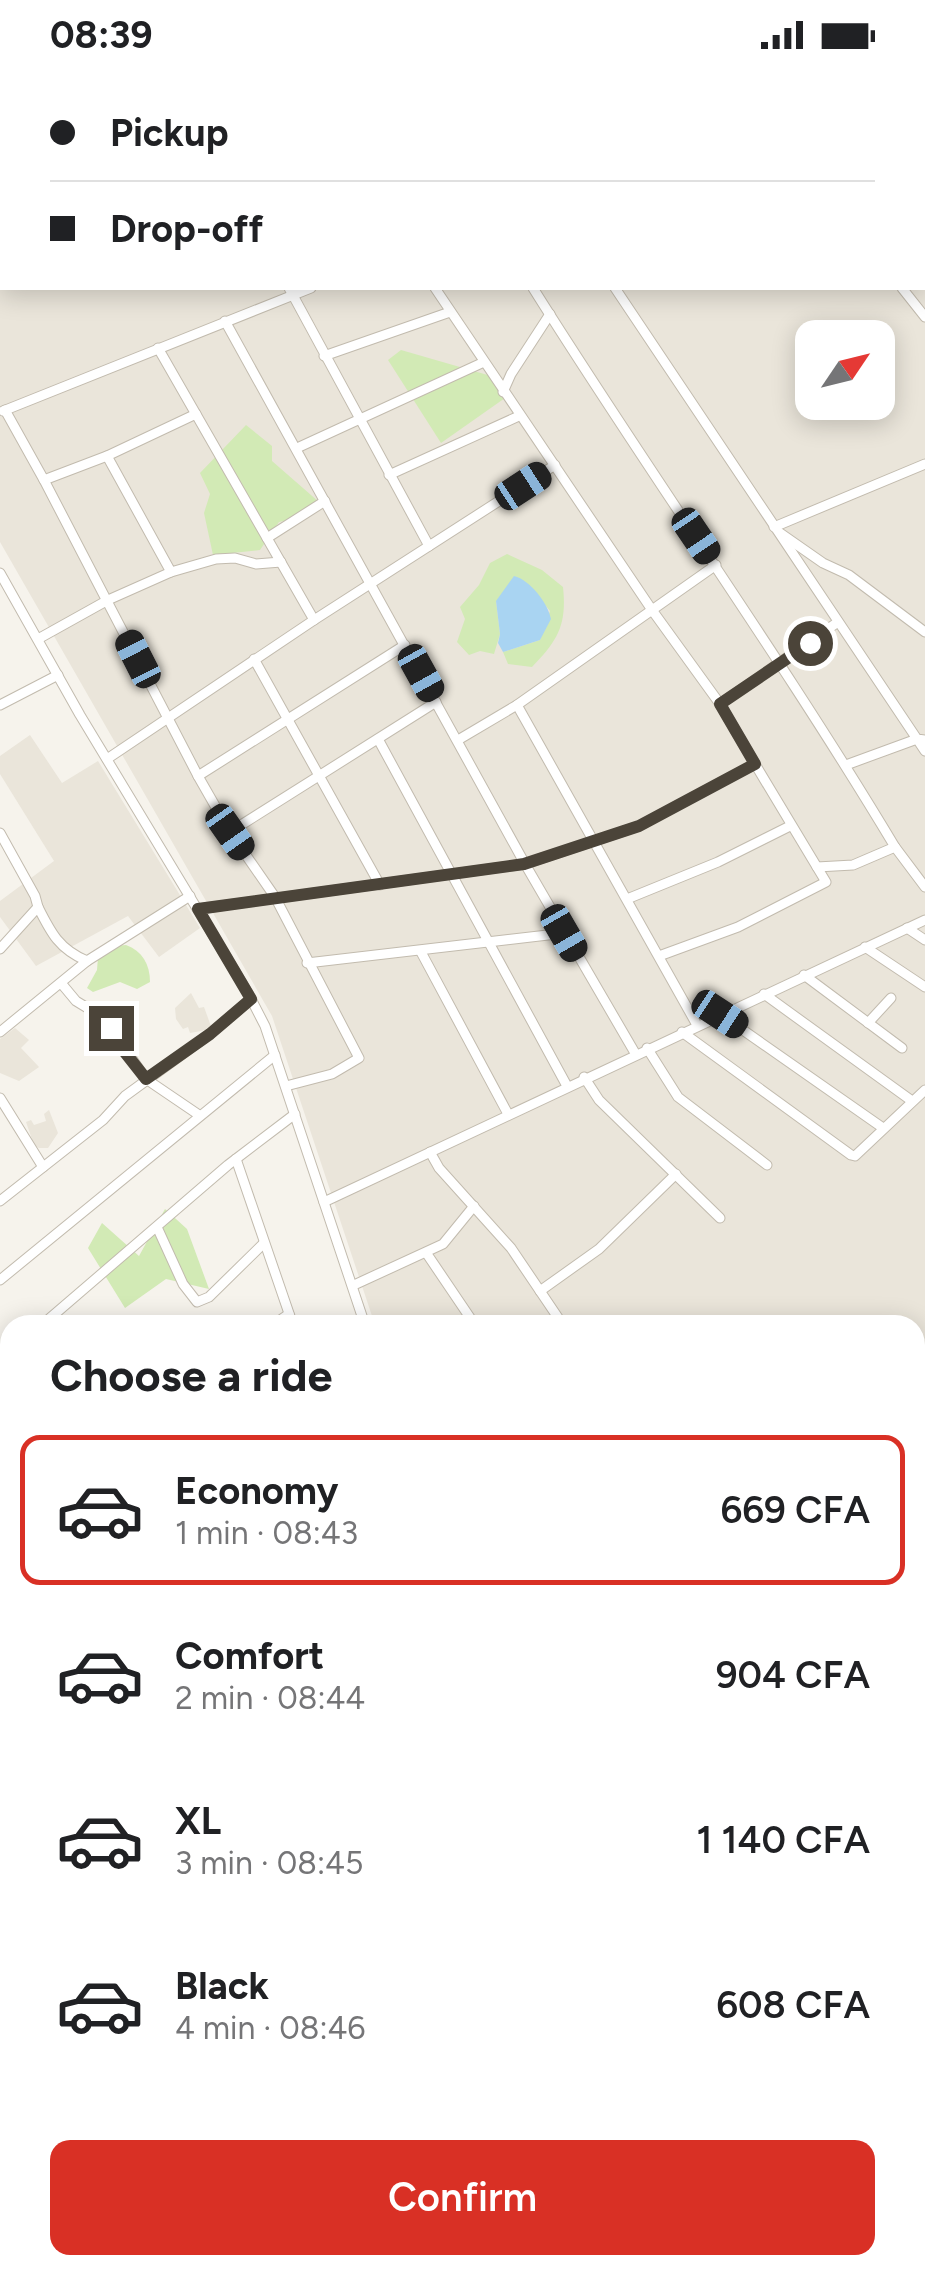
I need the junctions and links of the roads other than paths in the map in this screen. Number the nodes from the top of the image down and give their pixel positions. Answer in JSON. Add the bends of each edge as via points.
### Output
{"nodes":[{"id":1,"x":436,"y":290,"type":"edge"},
{"id":2,"x":535,"y":290,"type":"edge"},
{"id":3,"x":616,"y":290,"type":"edge"},
{"id":4,"x":290,"y":292,"type":"edge"},
{"id":5,"x":922,"y":306,"type":"edge"},
{"id":6,"x":450,"y":312,"type":"junction"},
{"id":7,"x":550,"y":314,"type":"junction"},
{"id":8,"x":925,"y":317,"type":"edge"},
{"id":9,"x":225,"y":321,"type":"junction"},
{"id":10,"x":158,"y":348,"type":"junction"},
{"id":11,"x":324,"y":356,"type":"junction"},
{"id":12,"x":484,"y":362,"type":"junction"},
{"id":13,"x":503,"y":392,"type":"junction"},
{"id":14,"x":2,"y":411,"type":"edge"},
{"id":15,"x":196,"y":414,"type":"junction"},
{"id":16,"x":519,"y":416,"type":"junction"},
{"id":17,"x":358,"y":420,"type":"junction"},
{"id":18,"x":297,"y":448,"type":"junction"},
{"id":19,"x":107,"y":456,"type":"junction"},
{"id":20,"x":925,"y":464,"type":"edge"},
{"id":21,"x":555,"y":465,"type":"junction"},
{"id":22,"x":389,"y":475,"type":"junction"},
{"id":23,"x":44,"y":480,"type":"junction"},
{"id":24,"x":325,"y":501,"type":"junction"},
{"id":25,"x":776,"y":530,"type":"junction"},
{"id":26,"x":267,"y":538,"type":"junction"},
{"id":27,"x":429,"y":546,"type":"junction"},
{"id":28,"x":280,"y":562,"type":"junction"},
{"id":29,"x":716,"y":565,"type":"junction"},
{"id":30,"x":171,"y":572,"type":"junction"},
{"id":31,"x":0,"y":573,"type":"edge"},
{"id":32,"x":371,"y":583,"type":"junction"},
{"id":33,"x":108,"y":600,"type":"junction"},
{"id":34,"x":652,"y":610,"type":"junction"},
{"id":35,"x":314,"y":620,"type":"junction"},
{"id":36,"x":838,"y":622,"type":"junction"},
{"id":37,"x":925,"y":632,"type":"edge"},
{"id":38,"x":38,"y":639,"type":"junction"},
{"id":39,"x":405,"y":645,"type":"junction"},
{"id":40,"x":254,"y":659,"type":"junction"},
{"id":41,"x":782,"y":664,"type":"junction"},
{"id":42,"x":58,"y":674,"type":"junction"},
{"id":43,"x":436,"y":702,"type":"junction"},
{"id":44,"x":517,"y":704,"type":"junction"},
{"id":45,"x":720,"y":704,"type":"junction"},
{"id":46,"x":0,"y":705,"type":"edge"},
{"id":47,"x":168,"y":718,"type":"junction"},
{"id":48,"x":289,"y":720,"type":"junction"},
{"id":49,"x":378,"y":739,"type":"junction"},
{"id":50,"x":458,"y":740,"type":"junction"},
{"id":51,"x":921,"y":740,"type":"edge"},
{"id":52,"x":925,"y":751,"type":"edge"},
{"id":53,"x":107,"y":759,"type":"junction"},
{"id":54,"x":755,"y":764,"type":"junction"},
{"id":55,"x":846,"y":765,"type":"junction"},
{"id":56,"x":198,"y":776,"type":"junction"},
{"id":57,"x":320,"y":776,"type":"junction"},
{"id":58,"x":790,"y":826,"type":"junction"},
{"id":59,"x":230,"y":832,"type":"junction"},
{"id":60,"x":0,"y":834,"type":"edge"},
{"id":61,"x":594,"y":841,"type":"junction"},
{"id":62,"x":896,"y":847,"type":"junction"},
{"id":63,"x":524,"y":864,"type":"junction"},
{"id":64,"x":817,"y":867,"type":"junction"},
{"id":65,"x":452,"y":876,"type":"junction"},
{"id":66,"x":380,"y":885,"type":"junction"},
{"id":67,"x":925,"y":887,"type":"edge"},
{"id":68,"x":190,"y":896,"type":"junction"},
{"id":69,"x":276,"y":897,"type":"junction"},
{"id":70,"x":627,"y":899,"type":"junction"},
{"id":71,"x":38,"y":908,"type":"junction"},
{"id":72,"x":198,"y":909,"type":"junction"},
{"id":73,"x":925,"y":920,"type":"edge"},
{"id":74,"x":907,"y":928,"type":"junction"},
{"id":75,"x":564,"y":933,"type":"junction"},
{"id":76,"x":925,"y":940,"type":"edge"},
{"id":77,"x":489,"y":943,"type":"junction"},
{"id":78,"x":0,"y":948,"type":"edge"},
{"id":79,"x":864,"y":948,"type":"junction"},
{"id":80,"x":421,"y":952,"type":"junction"},
{"id":81,"x":659,"y":956,"type":"junction"},
{"id":82,"x":87,"y":961,"type":"junction"},
{"id":83,"x":307,"y":963,"type":"junction"},
{"id":84,"x":804,"y":976,"type":"junction"},
{"id":85,"x":61,"y":983,"type":"junction"},
{"id":86,"x":925,"y":986,"type":"edge"},
{"id":87,"x":764,"y":994,"type":"junction"},
{"id":88,"x":891,"y":998,"type":"dead end"},
{"id":89,"x":251,"y":999,"type":"junction"},
{"id":90,"x":720,"y":1014,"type":"junction"},
{"id":91,"x":868,"y":1023,"type":"junction"},
{"id":92,"x":698,"y":1025,"type":"junction"},
{"id":93,"x":0,"y":1032,"type":"edge"},
{"id":94,"x":682,"y":1032,"type":"junction"},
{"id":95,"x":647,"y":1048,"type":"junction"},
{"id":96,"x":902,"y":1048,"type":"dead end"},
{"id":97,"x":274,"y":1054,"type":"junction"},
{"id":98,"x":635,"y":1054,"type":"junction"},
{"id":99,"x":584,"y":1077,"type":"junction"},
{"id":100,"x":146,"y":1079,"type":"junction"},
{"id":101,"x":286,"y":1086,"type":"junction"},
{"id":102,"x":566,"y":1086,"type":"junction"},
{"id":103,"x":925,"y":1090,"type":"edge"},
{"id":104,"x":0,"y":1098,"type":"edge"},
{"id":105,"x":912,"y":1102,"type":"junction"},
{"id":106,"x":295,"y":1114,"type":"junction"},
{"id":107,"x":508,"y":1114,"type":"junction"},
{"id":108,"x":199,"y":1115,"type":"junction"},
{"id":109,"x":883,"y":1128,"type":"junction"},
{"id":110,"x":430,"y":1152,"type":"junction"},
{"id":111,"x":236,"y":1159,"type":"junction"},
{"id":112,"x":767,"y":1165,"type":"dead end"},
{"id":113,"x":43,"y":1167,"type":"junction"},
{"id":114,"x":676,"y":1174,"type":"junction"},
{"id":115,"x":0,"y":1201,"type":"edge"},
{"id":116,"x":324,"y":1202,"type":"junction"},
{"id":117,"x":474,"y":1206,"type":"junction"},
{"id":118,"x":720,"y":1218,"type":"dead end"},
{"id":119,"x":157,"y":1227,"type":"junction"},
{"id":120,"x":263,"y":1244,"type":"junction"},
{"id":121,"x":427,"y":1254,"type":"junction"},
{"id":122,"x":2,"y":1274,"type":"edge"},
{"id":123,"x":354,"y":1285,"type":"junction"},
{"id":124,"x":540,"y":1291,"type":"junction"},
{"id":125,"x":57,"y":1315,"type":"edge"},
{"id":126,"x":290,"y":1315,"type":"edge"},
{"id":127,"x":362,"y":1315,"type":"edge"},
{"id":128,"x":468,"y":1315,"type":"edge"},
{"id":129,"x":556,"y":1315,"type":"edge"}],
"edges":[{"from":1,"to":6,"type":"street"},
{"from":2,"to":7,"type":"street"},
{"from":3,"to":25,"type":"street"},
{"from":4,"to":9,"type":"street"},
{"from":4,"to":11,"type":"street"},
{"from":5,"to":8,"type":"street"},
{"from":6,"to":11,"type":"street"},
{"from":6,"to":12,"type":"street"},
{"from":7,"to":13,"type":"street"},
{"from":7,"to":29,"type":"street"},
{"from":9,"to":10,"type":"street"},
{"from":9,"to":18,"type":"street"},
{"from":10,"to":14,"type":"street"},
{"from":10,"to":15,"type":"street"},
{"from":11,"to":17,"type":"street"},
{"from":12,"to":13,"type":"street"},
{"from":12,"to":17,"type":"street"},
{"from":13,"to":16,"type":"street"},
{"from":14,"to":23,"type":"street"},
{"from":15,"to":19,"type":"street"},
{"from":15,"to":26,"type":"street"},
{"from":16,"to":21,"type":"street"},
{"from":16,"to":22,"type":"street"},
{"from":17,"to":18,"type":"street"},
{"from":17,"to":22,"type":"street"},
{"from":18,"to":24,"type":"street"},
{"from":19,"to":23,"type":"street"},
{"from":19,"to":30,"type":"street"},
{"from":20,"to":25,"type":"street"},
{"from":21,"to":27,"type":"street"},
{"from":21,"to":34,"type":"street"},
{"from":22,"to":27,"type":"street"},
{"from":23,"to":33,"type":"street"},
{"from":24,"to":26,"type":"street"},
{"from":24,"to":32,"type":"street"},
{"from":25,"to":36,"type":"street"},
{"from":25,"to":37,"type":"street"},
{"from":26,"to":28,"type":"street"},
{"from":27,"to":32,"type":"street"},
{"from":28,"to":30,"type":"street","via":[[216,559]]},
{"from":28,"to":35,"type":"street"},
{"from":29,"to":34,"type":"street"},
{"from":29,"to":41,"type":"street"},
{"from":30,"to":33,"type":"street"},
{"from":31,"to":38,"type":"street"},
{"from":32,"to":35,"type":"street"},
{"from":32,"to":39,"type":"street"},
{"from":33,"to":38,"type":"street"},
{"from":33,"to":47,"type":"street"},
{"from":34,"to":44,"type":"street"},
{"from":34,"to":45,"type":"street"},
{"from":35,"to":40,"type":"street"},
{"from":36,"to":41,"type":"street"},
{"from":36,"to":51,"type":"street"},
{"from":38,"to":42,"type":"street"},
{"from":39,"to":43,"type":"street"},
{"from":39,"to":48,"type":"street"},
{"from":40,"to":47,"type":"street"},
{"from":40,"to":48,"type":"street"},
{"from":41,"to":45,"type":"street"},
{"from":41,"to":55,"type":"street"},
{"from":42,"to":46,"type":"street"},
{"from":42,"to":53,"type":"street"},
{"from":43,"to":49,"type":"street"},
{"from":43,"to":50,"type":"street"},
{"from":44,"to":50,"type":"street"},
{"from":44,"to":61,"type":"street"},
{"from":45,"to":54,"type":"street"},
{"from":47,"to":53,"type":"street"},
{"from":47,"to":56,"type":"street"},
{"from":48,"to":56,"type":"street"},
{"from":48,"to":57,"type":"street"},
{"from":49,"to":57,"type":"street"},
{"from":49,"to":65,"type":"street"},
{"from":50,"to":63,"type":"street"},
{"from":51,"to":52,"type":"street"},
{"from":51,"to":55,"type":"street"},
{"from":53,"to":68,"type":"street"},
{"from":54,"to":58,"type":"street"},
{"from":54,"to":61,"type":"street","via":[[639,826]]},
{"from":55,"to":62,"type":"street"},
{"from":56,"to":59,"type":"street"},
{"from":57,"to":59,"type":"street"},
{"from":57,"to":66,"type":"street"},
{"from":58,"to":64,"type":"street"},
{"from":58,"to":70,"type":"street"},
{"from":59,"to":69,"type":"street"},
{"from":60,"to":71,"type":"street"},
{"from":61,"to":63,"type":"street"},
{"from":61,"to":70,"type":"street"},
{"from":62,"to":64,"type":"street","via":[[853,865]]},
{"from":62,"to":67,"type":"street"},
{"from":63,"to":65,"type":"street"},
{"from":63,"to":75,"type":"street"},
{"from":64,"to":81,"type":"street","via":[[826,882],[738,927]]},
{"from":65,"to":66,"type":"street"},
{"from":65,"to":77,"type":"street"},
{"from":66,"to":69,"type":"street"},
{"from":68,"to":72,"type":"street"},
{"from":68,"to":82,"type":"street"},
{"from":69,"to":72,"type":"street"},
{"from":69,"to":83,"type":"street"},
{"from":70,"to":81,"type":"street"},
{"from":71,"to":78,"type":"street"},
{"from":71,"to":82,"type":"street","via":[[54,940]]},
{"from":72,"to":89,"type":"street"},
{"from":73,"to":74,"type":"street"},
{"from":74,"to":76,"type":"street"},
{"from":74,"to":79,"type":"street"},
{"from":75,"to":77,"type":"street"},
{"from":75,"to":98,"type":"street"},
{"from":77,"to":80,"type":"street"},
{"from":77,"to":102,"type":"street"},
{"from":79,"to":84,"type":"street"},
{"from":79,"to":86,"type":"street"},
{"from":80,"to":83,"type":"street"},
{"from":80,"to":107,"type":"street"},
{"from":81,"to":92,"type":"street"},
{"from":82,"to":85,"type":"street"},
{"from":83,"to":101,"type":"street","via":[[359,1058],[332,1074]]},
{"from":84,"to":87,"type":"street"},
{"from":84,"to":91,"type":"street"},
{"from":85,"to":93,"type":"street"},
{"from":85,"to":100,"type":"street","via":[[111,1028]]},
{"from":87,"to":90,"type":"street"},
{"from":87,"to":105,"type":"street"},
{"from":88,"to":91,"type":"street"},
{"from":89,"to":97,"type":"street"},
{"from":89,"to":100,"type":"street"},
{"from":90,"to":92,"type":"street"},
{"from":90,"to":109,"type":"street"},
{"from":91,"to":96,"type":"street"},
{"from":92,"to":94,"type":"street"},
{"from":94,"to":95,"type":"street"},
{"from":94,"to":109,"type":"street","via":[[852,1155]]},
{"from":95,"to":98,"type":"street"},
{"from":95,"to":112,"type":"street","via":[[678,1097]]},
{"from":97,"to":101,"type":"street"},
{"from":97,"to":108,"type":"street"},
{"from":98,"to":99,"type":"street"},
{"from":99,"to":102,"type":"street"},
{"from":99,"to":114,"type":"street"},
{"from":100,"to":108,"type":"street"},
{"from":100,"to":113,"type":"street"},
{"from":101,"to":106,"type":"street"},
{"from":102,"to":107,"type":"street"},
{"from":103,"to":105,"type":"street"},
{"from":104,"to":113,"type":"street"},
{"from":105,"to":109,"type":"street"},
{"from":106,"to":111,"type":"street"},
{"from":106,"to":116,"type":"street"},
{"from":107,"to":110,"type":"street"},
{"from":108,"to":122,"type":"street"},
{"from":110,"to":116,"type":"street"},
{"from":110,"to":117,"type":"street"},
{"from":111,"to":119,"type":"street"},
{"from":111,"to":120,"type":"street"},
{"from":113,"to":115,"type":"street"},
{"from":114,"to":118,"type":"street"},
{"from":114,"to":124,"type":"street","via":[[598,1250]]},
{"from":116,"to":123,"type":"street"},
{"from":117,"to":121,"type":"street"},
{"from":117,"to":124,"type":"street"},
{"from":119,"to":120,"type":"street","via":[[198,1302]]},
{"from":119,"to":125,"type":"street"},
{"from":120,"to":126,"type":"street"},
{"from":121,"to":123,"type":"street"},
{"from":121,"to":128,"type":"street"},
{"from":123,"to":127,"type":"street"},
{"from":124,"to":129,"type":"street"}]}
